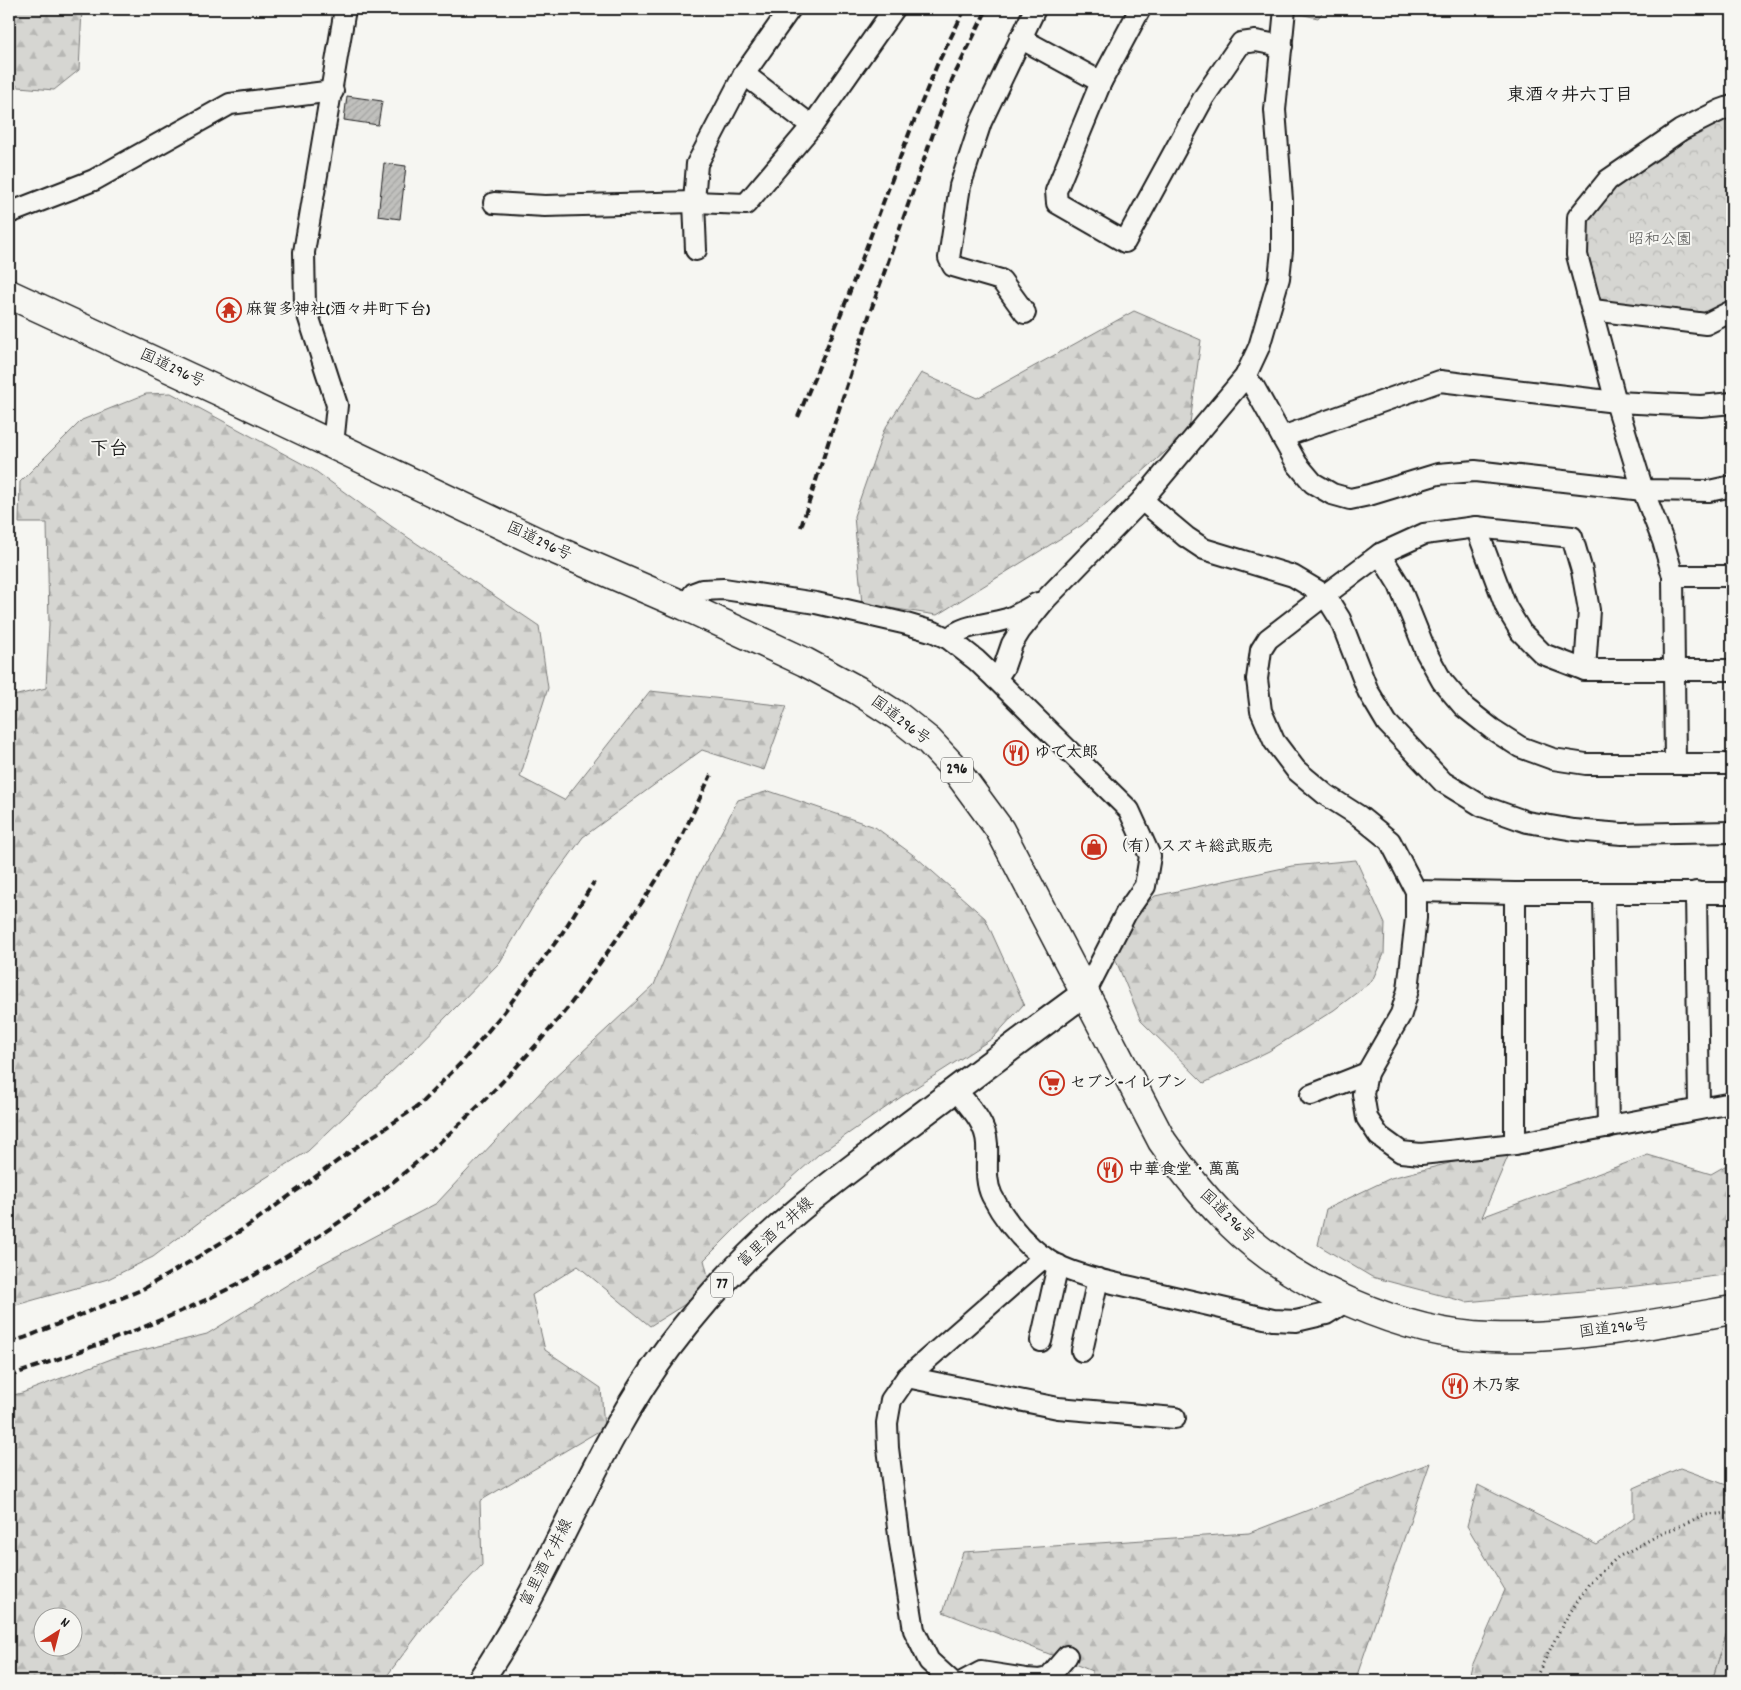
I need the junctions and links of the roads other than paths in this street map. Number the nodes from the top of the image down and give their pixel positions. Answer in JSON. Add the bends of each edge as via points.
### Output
{"nodes":[{"id":1,"x":345,"y":9,"type":"edge"},
{"id":2,"x":790,"y":9,"type":"edge"},
{"id":3,"x":894,"y":9,"type":"edge"},
{"id":4,"x":1035,"y":9,"type":"edge"},
{"id":5,"x":1140,"y":9,"type":"edge"},
{"id":6,"x":1285,"y":9,"type":"edge"},
{"id":7,"x":1020,"y":38,"type":"junction"},
{"id":8,"x":1282,"y":46,"type":"junction"},
{"id":9,"x":744,"y":74,"type":"junction"},
{"id":10,"x":1101,"y":82,"type":"junction"},
{"id":11,"x":333,"y":91,"type":"junction"},
{"id":12,"x":1732,"y":106,"type":"edge"},
{"id":13,"x":812,"y":126,"type":"junction"},
{"id":14,"x":694,"y":202,"type":"junction"},
{"id":15,"x":494,"y":203,"type":"dead end"},
{"id":16,"x":9,"y":213,"type":"edge"},
{"id":17,"x":696,"y":250,"type":"dead end"},
{"id":18,"x":9,"y":294,"type":"edge"},
{"id":19,"x":1593,"y":310,"type":"junction"},
{"id":20,"x":1732,"y":311,"type":"edge"},
{"id":21,"x":1025,"y":313,"type":"dead end"},
{"id":22,"x":1245,"y":377,"type":"junction"},
{"id":23,"x":1616,"y":402,"type":"junction"},
{"id":24,"x":1732,"y":403,"type":"edge"},
{"id":25,"x":1282,"y":437,"type":"junction"},
{"id":26,"x":333,"y":444,"type":"junction"},
{"id":27,"x":1732,"y":486,"type":"edge"},
{"id":28,"x":1643,"y":490,"type":"junction"},
{"id":29,"x":1142,"y":500,"type":"junction"},
{"id":30,"x":1476,"y":527,"type":"junction"},
{"id":31,"x":1380,"y":554,"type":"junction"},
{"id":32,"x":1674,"y":576,"type":"junction"},
{"id":33,"x":1732,"y":576,"type":"edge"},
{"id":34,"x":1325,"y":595,"type":"junction"},
{"id":35,"x":1046,"y":599,"type":"junction"},
{"id":36,"x":685,"y":606,"type":"junction"},
{"id":37,"x":949,"y":639,"type":"junction"},
{"id":38,"x":1585,"y":670,"type":"junction"},
{"id":39,"x":1732,"y":670,"type":"edge"},
{"id":40,"x":1674,"y":671,"type":"junction"},
{"id":41,"x":996,"y":679,"type":"junction"},
{"id":42,"x":1675,"y":764,"type":"junction"},
{"id":43,"x":1732,"y":764,"type":"edge"},
{"id":44,"x":1732,"y":832,"type":"edge"},
{"id":45,"x":1416,"y":891,"type":"junction"},
{"id":46,"x":1696,"y":892,"type":"junction"},
{"id":47,"x":1515,"y":893,"type":"junction"},
{"id":48,"x":1604,"y":893,"type":"junction"},
{"id":49,"x":1732,"y":893,"type":"edge"},
{"id":50,"x":1085,"y":993,"type":"junction"},
{"id":51,"x":1367,"y":1073,"type":"junction"},
{"id":52,"x":955,"y":1089,"type":"junction"},
{"id":53,"x":1311,"y":1095,"type":"dead end"},
{"id":54,"x":1732,"y":1103,"type":"edge"},
{"id":55,"x":1699,"y":1108,"type":"junction"},
{"id":56,"x":1608,"y":1126,"type":"junction"},
{"id":57,"x":1515,"y":1144,"type":"junction"},
{"id":58,"x":1051,"y":1261,"type":"junction"},
{"id":59,"x":1098,"y":1279,"type":"junction"},
{"id":60,"x":1347,"y":1302,"type":"junction"},
{"id":61,"x":1732,"y":1310,"type":"edge"},
{"id":62,"x":1041,"y":1341,"type":"dead end"},
{"id":63,"x":1082,"y":1351,"type":"dead end"},
{"id":64,"x":907,"y":1377,"type":"junction"},
{"id":65,"x":1175,"y":1418,"type":"dead end"},
{"id":66,"x":1067,"y":1656,"type":"dead end"},
{"id":67,"x":480,"y":1681,"type":"edge"},
{"id":68,"x":951,"y":1681,"type":"edge"},
{"id":69,"x":964,"y":1681,"type":"edge"}],
"edges":[{"from":1,"to":11,"type":"street"},
{"from":2,"to":9,"type":"street"},
{"from":3,"to":13,"type":"street"},
{"from":4,"to":7,"type":"street"},
{"from":5,"to":10,"type":"street"},
{"from":6,"to":8,"type":"street"},
{"from":7,"to":10,"type":"street"},
{"from":7,"to":21,"type":"street","via":[[981,122],[960,186],[949,258],[954,266],[1000,280]]},
{"from":8,"to":10,"type":"street","via":[[1256,41],[1241,44],[1204,97],[1125,242],[1057,203],[1056,191]]},
{"from":8,"to":22,"type":"street","via":[[1275,110],[1282,200],[1279,278],[1259,347]]},
{"from":9,"to":13,"type":"street"},
{"from":9,"to":14,"type":"street","via":[[697,164]]},
{"from":11,"to":16,"type":"street","via":[[230,104],[94,180]]},
{"from":11,"to":26,"type":"street","via":[[304,252],[305,306],[336,405]]},
{"from":12,"to":19,"type":"street","via":[[1681,130],[1608,180],[1578,217],[1577,255]]},
{"from":13,"to":14,"type":"street","via":[[746,204]]},
{"from":14,"to":15,"type":"street","via":[[544,206]]},
{"from":14,"to":17,"type":"street"},
{"from":18,"to":26,"type":"highway","name":"国道296号","number":"296"},
{"from":19,"to":20,"type":"street","via":[[1706,324]]},
{"from":19,"to":23,"type":"street"},
{"from":22,"to":25,"type":"street"},
{"from":22,"to":29,"type":"street"},
{"from":23,"to":24,"type":"street","via":[[1701,406]]},
{"from":23,"to":25,"type":"street","via":[[1440,382]]},
{"from":23,"to":28,"type":"street"},
{"from":25,"to":28,"type":"street","via":[[1297,464],[1313,483],[1332,494],[1350,499],[1438,474],[1475,471]]},
{"from":26,"to":36,"type":"highway","name":"国道296号","number":"296","via":[[544,545]]},
{"from":27,"to":28,"type":"street","via":[[1709,491]]},
{"from":28,"to":32,"type":"street"},
{"from":29,"to":34,"type":"street","via":[[1204,549],[1293,576]]},
{"from":29,"to":35,"type":"street"},
{"from":30,"to":31,"type":"street","via":[[1424,534]]},
{"from":30,"to":38,"type":"street","via":[[1506,607],[1521,632],[1543,654]]},
{"from":30,"to":38,"type":"street","via":[[1572,537],[1589,610]]},
{"from":31,"to":34,"type":"street"},
{"from":31,"to":42,"type":"street","via":[[1398,585],[1442,681],[1464,707],[1492,729],[1520,747],[1553,759],[1586,764]]},
{"from":32,"to":33,"type":"street"},
{"from":32,"to":40,"type":"street"},
{"from":34,"to":44,"type":"street","via":[[1340,619],[1368,691],[1387,723],[1444,782],[1482,806],[1527,822],[1574,830],[1622,834]]},
{"from":34,"to":45,"type":"street","via":[[1268,639],[1261,650],[1257,679],[1261,711],[1274,741],[1296,770],[1390,841]]},
{"from":35,"to":37,"type":"street","via":[[1010,618],[962,630]]},
{"from":35,"to":41,"type":"street","via":[[1020,631]]},
{"from":36,"to":37,"type":"street","via":[[694,593],[724,589],[903,623]]},
{"from":36,"to":50,"type":"highway","name":"国道296号","number":"296","via":[[848,685],[892,712],[929,742],[956,770],[1000,830]]},
{"from":37,"to":41,"type":"street"},
{"from":38,"to":40,"type":"street"},
{"from":39,"to":40,"type":"street"},
{"from":40,"to":42,"type":"street"},
{"from":41,"to":50,"type":"street","via":[[1129,810],[1150,856],[1145,886],[1126,913]]},
{"from":42,"to":43,"type":"street"},
{"from":45,"to":47,"type":"street"},
{"from":45,"to":51,"type":"street","via":[[1408,990],[1401,1014]]},
{"from":46,"to":48,"type":"street"},
{"from":46,"to":49,"type":"street"},
{"from":46,"to":55,"type":"street"},
{"from":47,"to":48,"type":"street"},
{"from":47,"to":57,"type":"street"},
{"from":48,"to":56,"type":"street"},
{"from":50,"to":52,"type":"main road","name":"富里酒々井線","number":"77"},
{"from":50,"to":60,"type":"highway","name":"国道296号","number":"296","via":[[1162,1141],[1193,1184],[1232,1226],[1268,1256],[1304,1280]]},
{"from":51,"to":53,"type":"street"},
{"from":51,"to":57,"type":"street","via":[[1363,1094],[1367,1118],[1379,1136],[1401,1152],[1421,1154]]},
{"from":52,"to":58,"type":"street","via":[[982,1125],[987,1142],[987,1178],[991,1194],[1026,1241]]},
{"from":52,"to":67,"type":"main road","name":"富里酒々井線","number":"77","via":[[794,1214],[752,1252],[668,1347],[628,1408],[519,1618]]},
{"from":54,"to":55,"type":"street"},
{"from":55,"to":56,"type":"street"},
{"from":56,"to":57,"type":"street"},
{"from":58,"to":59,"type":"street"},
{"from":58,"to":62,"type":"street"},
{"from":58,"to":64,"type":"street"},
{"from":59,"to":60,"type":"street","via":[[1273,1320],[1296,1321],[1326,1314]]},
{"from":59,"to":63,"type":"street"},
{"from":60,"to":61,"type":"highway","name":"国道296号","number":"296","via":[[1396,1320],[1448,1332],[1490,1337],[1558,1336]]},
{"from":64,"to":65,"type":"street","via":[[1058,1408]]},
{"from":64,"to":68,"type":"street","via":[[891,1400],[887,1423],[900,1543],[914,1630],[929,1661]]},
{"from":66,"to":69,"type":"street","via":[[1048,1678],[1040,1680],[982,1672]]}]}
